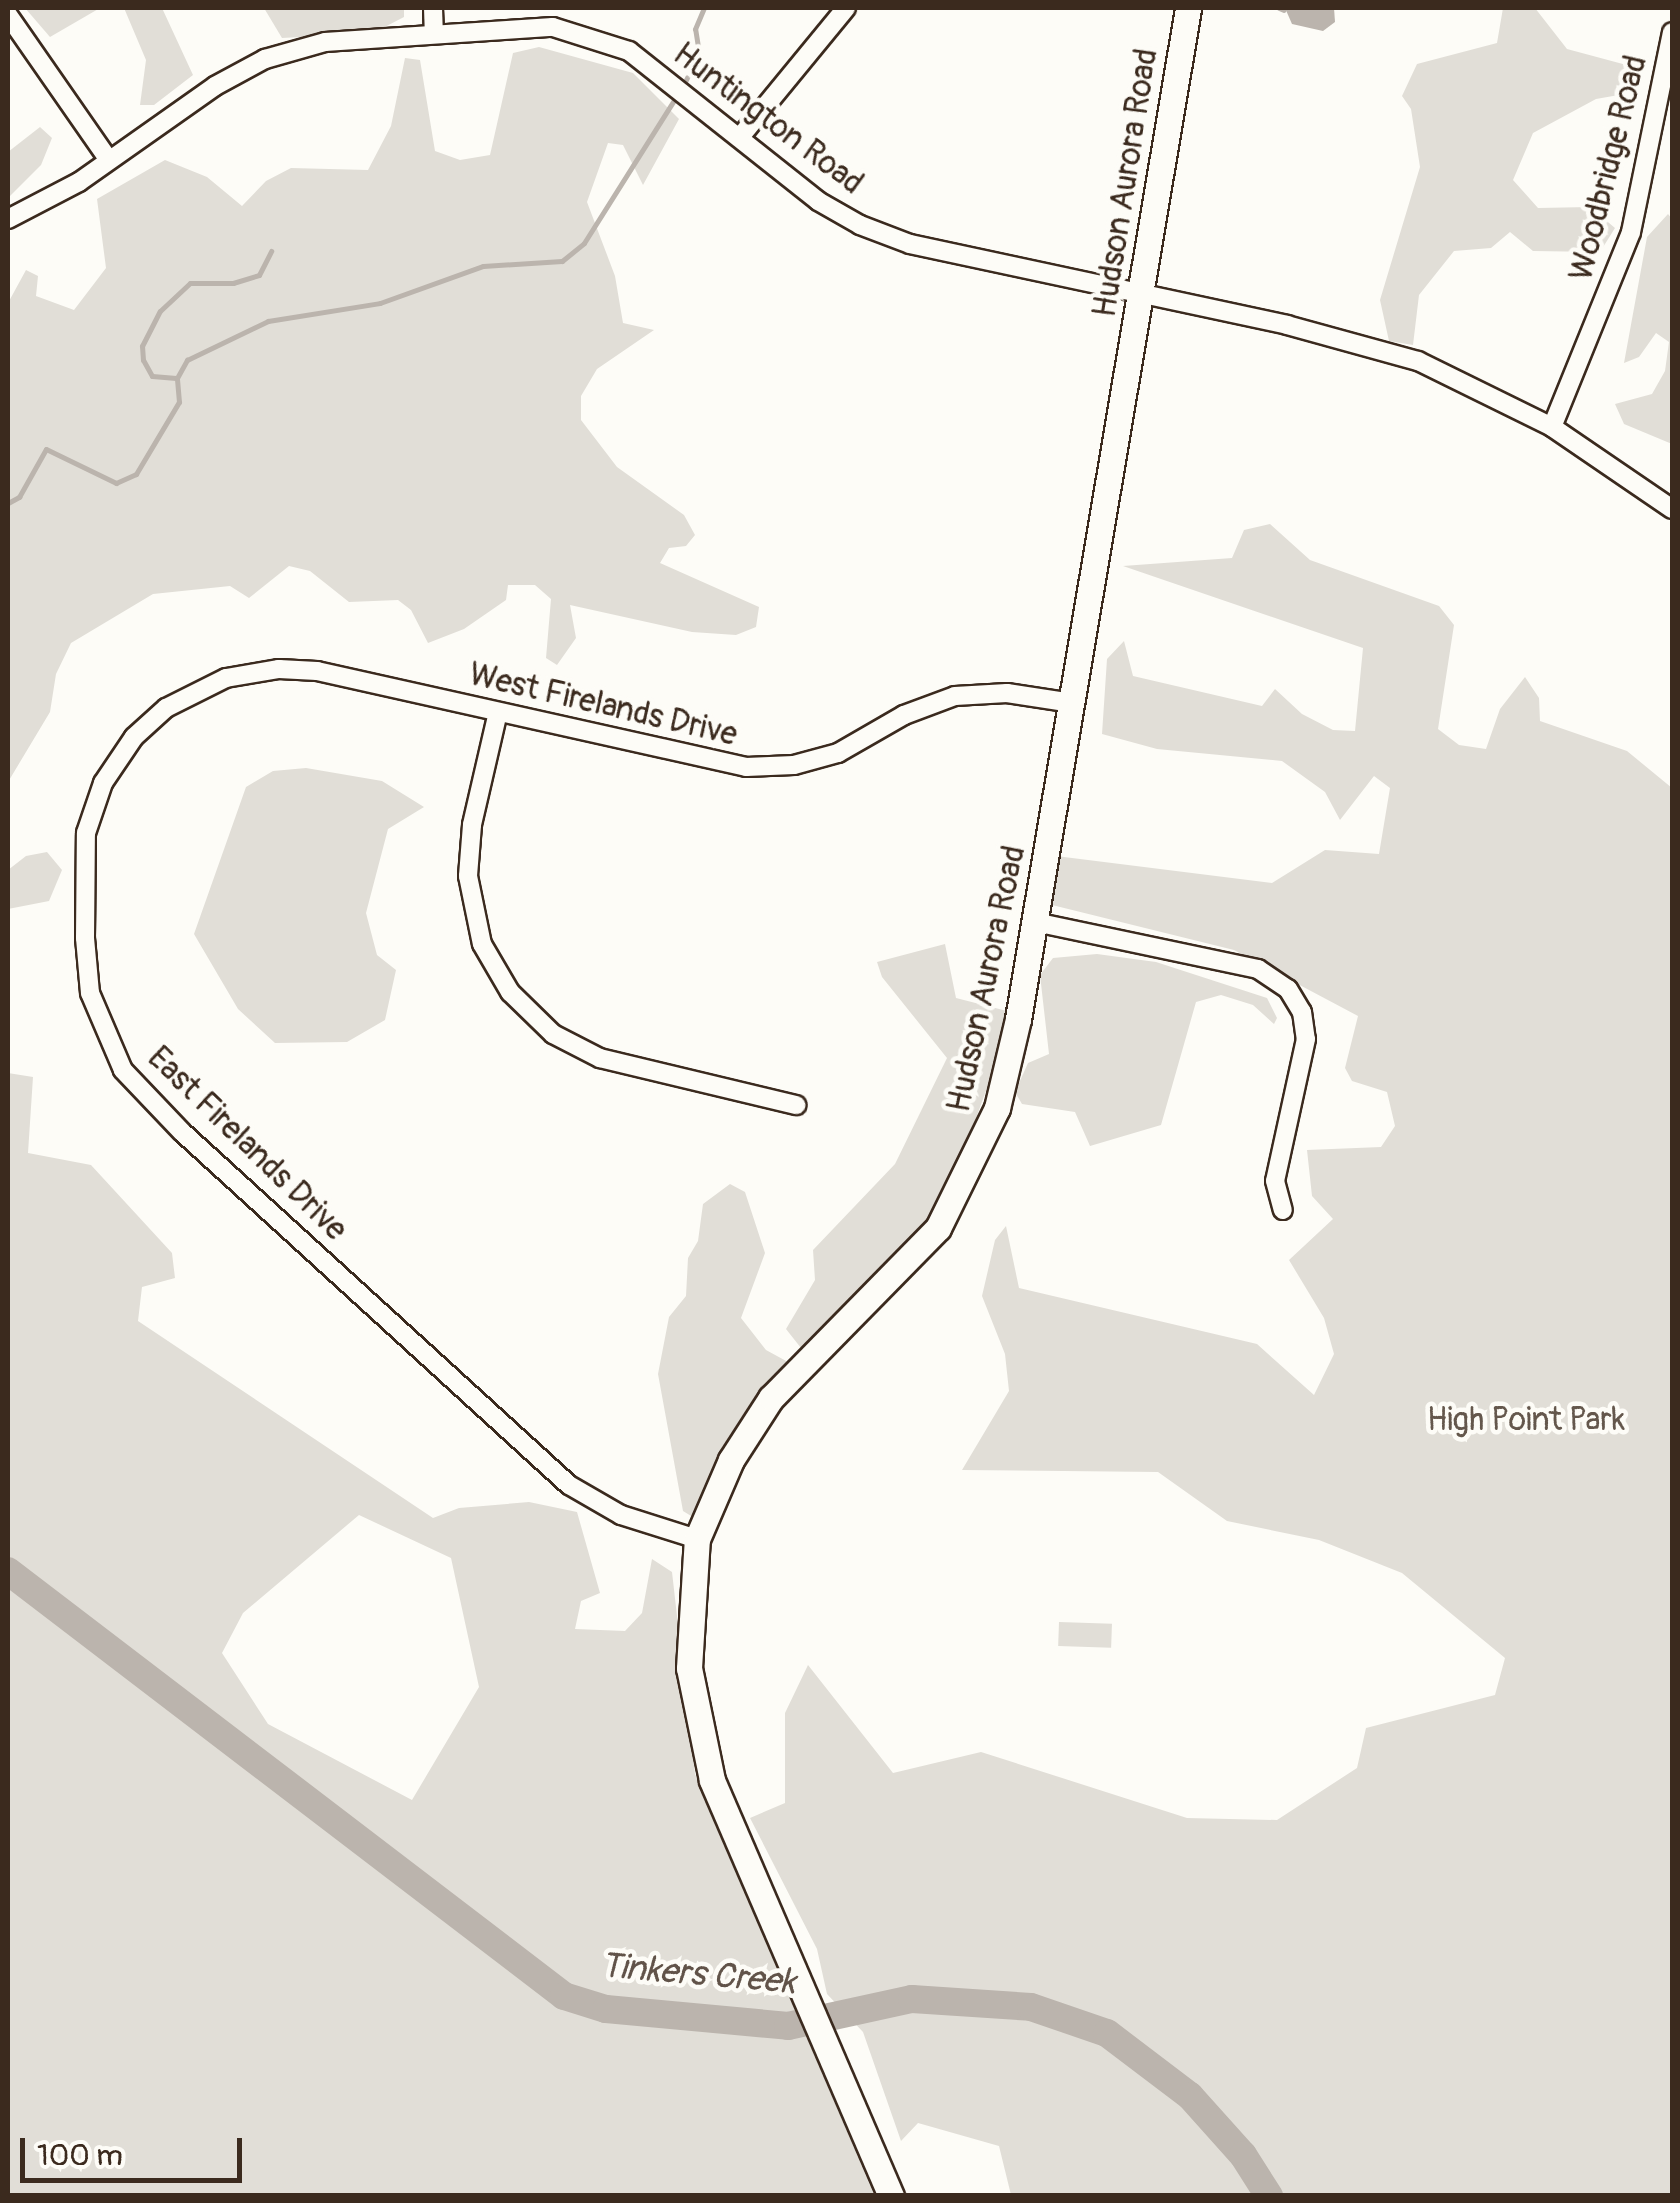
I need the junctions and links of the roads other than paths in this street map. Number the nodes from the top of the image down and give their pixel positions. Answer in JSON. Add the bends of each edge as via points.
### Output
{"nodes":[{"id":1,"x":433,"y":8,"type":"edge"},
{"id":2,"x":846,"y":8,"type":"edge"},
{"id":3,"x":1188,"y":8,"type":"edge"},
{"id":4,"x":8,"y":16,"type":"edge"},
{"id":5,"x":434,"y":32,"type":"junction"},
{"id":6,"x":1672,"y":32,"type":"edge"},
{"id":7,"x":1668,"y":74,"type":"edge"},
{"id":8,"x":740,"y":137,"type":"junction"},
{"id":9,"x":108,"y":159,"type":"junction"},
{"id":10,"x":8,"y":219,"type":"edge"},
{"id":11,"x":1140,"y":298,"type":"junction"},
{"id":12,"x":1552,"y":427,"type":"junction"},
{"id":13,"x":1672,"y":509,"type":"edge"},
{"id":14,"x":348,"y":678,"type":"joint"},
{"id":15,"x":1072,"y":703,"type":"junction"},
{"id":16,"x":498,"y":712,"type":"junction"},
{"id":17,"x":1035,"y":922,"type":"junction"},
{"id":18,"x":796,"y":1106,"type":"dead end"},
{"id":19,"x":1283,"y":1210,"type":"dead end"},
{"id":20,"x":697,"y":1539,"type":"junction"},
{"id":21,"x":891,"y":2196,"type":"edge"}],
"edges":[{"from":1,"to":5,"type":"street"},
{"from":2,"to":8,"type":"street"},
{"from":3,"to":11,"type":"street","name":"Hudson Aurora Road"},
{"from":4,"to":9,"type":"street"},
{"from":5,"to":8,"type":"street","name":"Huntington Road","via":[[530,25],[590,34],[629,51]]},
{"from":5,"to":9,"type":"street","name":"Huntington Road","via":[[325,42],[265,59]]},
{"from":6,"to":7,"type":"street","name":"Woodbridge Road"},
{"from":7,"to":12,"type":"street","name":"Woodbridge Road","via":[[1631,232]]},
{"from":8,"to":11,"type":"street","name":"Huntington Road","via":[[818,201],[860,225],[910,244]]},
{"from":9,"to":10,"type":"street","name":"Huntington Road"},
{"from":11,"to":12,"type":"street","name":"Huntington Road","via":[[1385,350],[1471,384]]},
{"from":11,"to":15,"type":"street","name":"Hudson Aurora Road"},
{"from":12,"to":13,"type":"street","name":"Huntington Road"},
{"from":14,"to":16,"type":"street","name":"West Firelands Drive"},
{"from":14,"to":20,"type":"street","name":"East Firelands Drive","via":[[278,668],[203,686],[166,708],[116,762],[94,806],[82,870],[90,993],[100,1026],[143,1094],[569,1484],[621,1514]]},
{"from":15,"to":16,"type":"street","name":"West Firelands Drive","via":[[1006,693],[956,696],[904,715],[838,753],[764,767],[719,763]]},
{"from":15,"to":17,"type":"street","name":"Hudson Aurora Road"},
{"from":16,"to":18,"type":"street","via":[[468,876],[482,944],[510,992],[553,1034],[600,1058]]},
{"from":17,"to":19,"type":"street","via":[[1258,970],[1288,989],[1302,1012],[1306,1038],[1275,1181]]},
{"from":17,"to":20,"type":"street","name":"Hudson Aurora Road","via":[[997,1108],[963,1188],[910,1262],[772,1398],[731,1460]]},
{"from":20,"to":21,"type":"street","name":"Hudson Aurora Road","via":[[689,1668],[703,1752]]}]}
